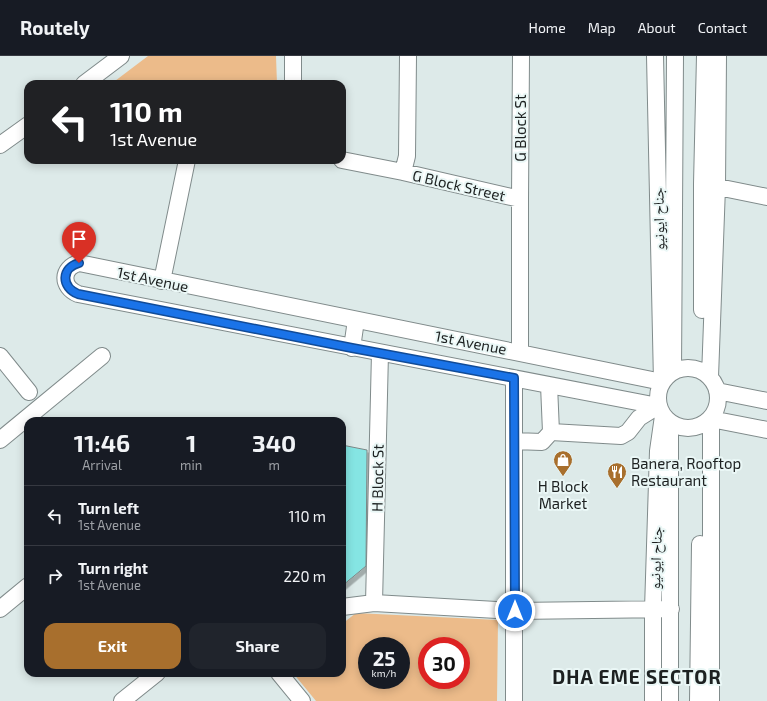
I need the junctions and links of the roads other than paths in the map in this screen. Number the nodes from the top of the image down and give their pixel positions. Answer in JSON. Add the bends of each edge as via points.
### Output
{"nodes":[{"id":1,"x":121,"y":56,"type":"edge"},
{"id":2,"x":293,"y":56,"type":"edge"},
{"id":3,"x":408,"y":56,"type":"edge"},
{"id":4,"x":521,"y":56,"type":"edge"},
{"id":5,"x":655,"y":56,"type":"edge"},
{"id":6,"x":675,"y":56,"type":"edge"},
{"id":7,"x":705,"y":56,"type":"edge"},
{"id":8,"x":718,"y":56,"type":"edge"},
{"id":9,"x":89,"y":80,"type":"edge"},
{"id":10,"x":293,"y":80,"type":"edge"},
{"id":11,"x":24,"y":128,"type":"edge"},
{"id":12,"x":0,"y":145,"type":"edge"},
{"id":13,"x":346,"y":161,"type":"edge"},
{"id":14,"x":186,"y":164,"type":"edge"},
{"id":15,"x":403,"y":172,"type":"junction"},
{"id":16,"x":710,"y":186,"type":"junction"},
{"id":17,"x":767,"y":197,"type":"edge"},
{"id":18,"x":520,"y":200,"type":"junction"},
{"id":19,"x":162,"y":281,"type":"junction"},
{"id":20,"x":356,"y":320,"type":"junction"},
{"id":21,"x":352,"y":348,"type":"junction"},
{"id":22,"x":498,"y":348,"type":"junction"},
{"id":23,"x":520,"y":352,"type":"junction"},
{"id":24,"x":380,"y":353,"type":"junction"},
{"id":25,"x":0,"y":356,"type":"edge"},
{"id":26,"x":102,"y":356,"type":"dead end"},
{"id":27,"x":495,"y":375,"type":"junction"},
{"id":28,"x":668,"y":377,"type":"junction"},
{"id":29,"x":514,"y":378,"type":"junction"},
{"id":30,"x":710,"y":380,"type":"junction"},
{"id":31,"x":549,"y":385,"type":"junction"},
{"id":32,"x":29,"y":392,"type":"dead end"},
{"id":33,"x":767,"y":401,"type":"edge"},
{"id":34,"x":664,"y":415,"type":"junction"},
{"id":35,"x":28,"y":417,"type":"edge"},
{"id":36,"x":24,"y":420,"type":"edge"},
{"id":37,"x":706,"y":423,"type":"junction"},
{"id":38,"x":767,"y":430,"type":"edge"},
{"id":39,"x":551,"y":432,"type":"junction"},
{"id":40,"x":0,"y":440,"type":"edge"},
{"id":41,"x":514,"y":440,"type":"junction"},
{"id":42,"x":24,"y":589,"type":"edge"},
{"id":43,"x":374,"y":603,"type":"junction"},
{"id":44,"x":346,"y":606,"type":"edge"},
{"id":45,"x":0,"y":609,"type":"edge"},
{"id":46,"x":653,"y":609,"type":"junction"},
{"id":47,"x":670,"y":609,"type":"junction"},
{"id":48,"x":515,"y":611,"type":"junction"},
{"id":49,"x":152,"y":677,"type":"edge"},
{"id":50,"x":282,"y":677,"type":"edge"},
{"id":51,"x":122,"y":701,"type":"edge"},
{"id":52,"x":302,"y":701,"type":"edge"},
{"id":53,"x":514,"y":701,"type":"edge"},
{"id":54,"x":653,"y":701,"type":"edge"},
{"id":55,"x":670,"y":701,"type":"edge"},
{"id":56,"x":698,"y":701,"type":"edge"},
{"id":57,"x":711,"y":701,"type":"edge"}],
"edges":[{"from":1,"to":9,"type":"street"},
{"from":2,"to":10,"type":"street"},
{"from":3,"to":15,"type":"street","via":[[407,156]]},
{"from":4,"to":18,"type":"street","name":"G Block St"},
{"from":5,"to":28,"type":"street","name":"جناح ایونیو"},
{"from":6,"to":28,"type":"street","name":"جناح ایونیو"},
{"from":7,"to":16,"type":"street"},
{"from":8,"to":16,"type":"street"},
{"from":11,"to":12,"type":"street"},
{"from":13,"to":15,"type":"street","name":"G Block Street"},
{"from":14,"to":19,"type":"street"},
{"from":15,"to":18,"type":"street","name":"G Block Street"},
{"from":16,"to":17,"type":"street"},
{"from":16,"to":30,"type":"street"},
{"from":18,"to":23,"type":"street","name":"G Block Street"},
{"from":19,"to":20,"type":"street","name":"1st Avenue"},
{"from":19,"to":21,"type":"street","name":"1st Avenue","via":[[79,263],[72,265],[66,273],[67,284],[78,294]]},
{"from":20,"to":21,"type":"street"},
{"from":20,"to":22,"type":"street","name":"1st Avenue"},
{"from":21,"to":24,"type":"street","name":"1st Avenue"},
{"from":22,"to":23,"type":"street","name":"1st Avenue"},
{"from":22,"to":27,"type":"street"},
{"from":23,"to":28,"type":"street","name":"1st Avenue"},
{"from":24,"to":27,"type":"street","name":"1st Avenue"},
{"from":24,"to":43,"type":"street","name":"H Block St"},
{"from":25,"to":32,"type":"street"},
{"from":26,"to":35,"type":"street"},
{"from":27,"to":29,"type":"street","name":"1st Avenue"},
{"from":28,"to":30,"type":"street","via":[[683,368],[693,368]]},
{"from":28,"to":34,"type":"street","via":[[658,390],[657,398]]},
{"from":29,"to":31,"type":"street","name":"1st Avenue"},
{"from":29,"to":41,"type":"street"},
{"from":30,"to":33,"type":"street"},
{"from":30,"to":37,"type":"street","via":[[718,398],[718,406]]},
{"from":31,"to":34,"type":"street","name":"1st Avenue"},
{"from":31,"to":39,"type":"street"},
{"from":34,"to":37,"type":"street","via":[[680,428],[690,429]]},
{"from":34,"to":39,"type":"street","via":[[638,418],[628,432],[621,436]]},
{"from":34,"to":46,"type":"street","name":"جناح ایونیو","via":[[658,451]]},
{"from":34,"to":47,"type":"street","name":"جناح ایونیو"},
{"from":36,"to":40,"type":"street"},
{"from":37,"to":38,"type":"street"},
{"from":37,"to":56,"type":"street"},
{"from":37,"to":57,"type":"street"},
{"from":39,"to":41,"type":"street","via":[[542,442]]},
{"from":41,"to":48,"type":"street"},
{"from":42,"to":45,"type":"street"},
{"from":43,"to":44,"type":"street"},
{"from":43,"to":48,"type":"street"},
{"from":46,"to":47,"type":"street"},
{"from":46,"to":48,"type":"street"},
{"from":46,"to":54,"type":"street","name":"جناح ایونیو"},
{"from":47,"to":55,"type":"street","name":"جناح ایونیو"},
{"from":48,"to":53,"type":"street"},
{"from":49,"to":51,"type":"street"},
{"from":50,"to":52,"type":"street"}]}
